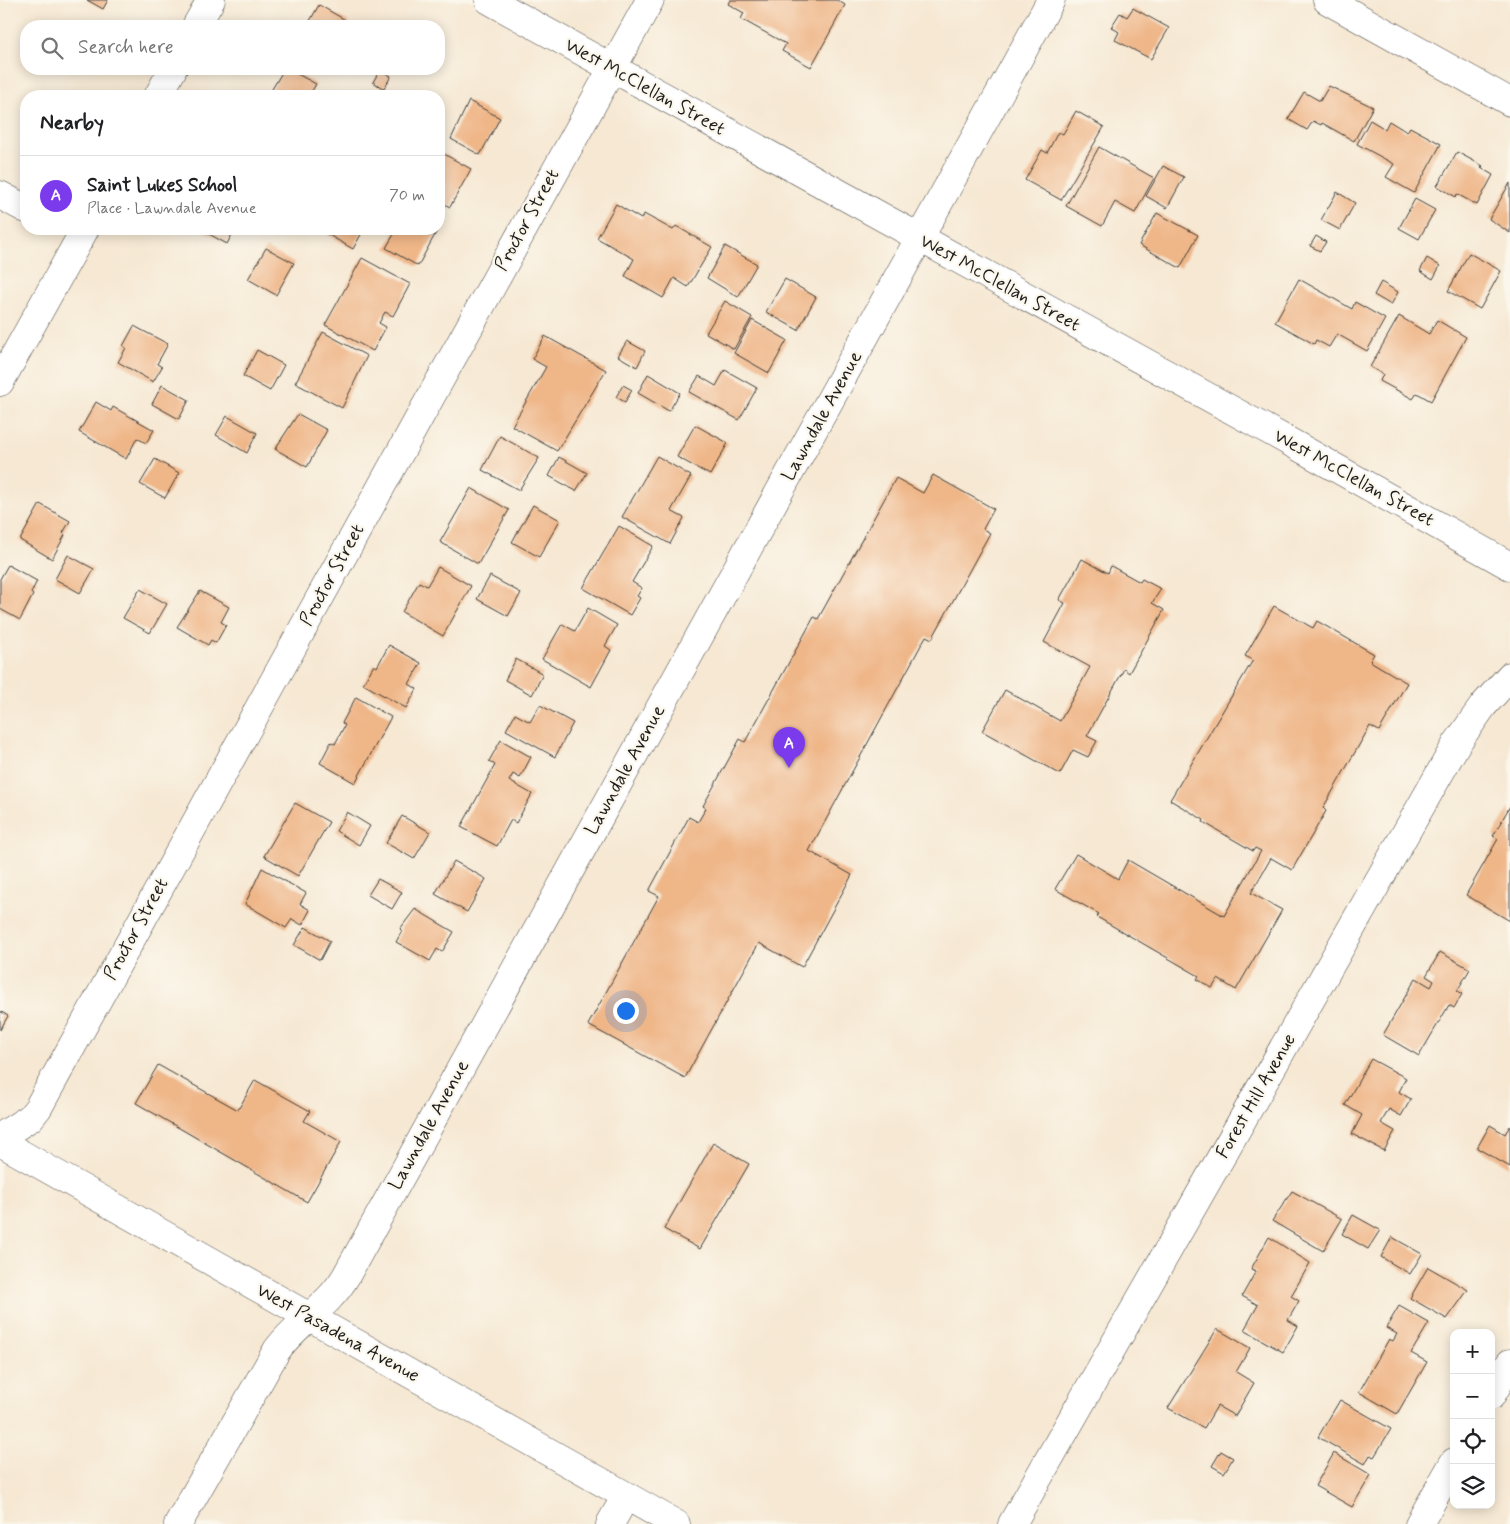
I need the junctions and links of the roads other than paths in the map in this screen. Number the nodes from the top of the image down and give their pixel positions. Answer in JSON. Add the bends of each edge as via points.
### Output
{"nodes":[{"id":1,"x":211,"y":0,"type":"edge"},
{"id":2,"x":489,"y":0,"type":"edge"},
{"id":3,"x":650,"y":0,"type":"edge"},
{"id":4,"x":1051,"y":0,"type":"edge"},
{"id":5,"x":1327,"y":0,"type":"edge"},
{"id":6,"x":199,"y":20,"type":"edge"},
{"id":7,"x":612,"y":68,"type":"junction"},
{"id":8,"x":170,"y":75,"type":"edge"},
{"id":9,"x":161,"y":90,"type":"edge"},
{"id":10,"x":1510,"y":102,"type":"edge"},
{"id":11,"x":0,"y":195,"type":"edge"},
{"id":12,"x":20,"y":206,"type":"edge"},
{"id":13,"x":74,"y":235,"type":"edge"},
{"id":14,"x":920,"y":239,"type":"junction"},
{"id":15,"x":0,"y":382,"type":"edge"},
{"id":16,"x":1510,"y":566,"type":"edge"},
{"id":17,"x":1510,"y":676,"type":"edge"},
{"id":18,"x":0,"y":1137,"type":"edge"},
{"id":19,"x":0,"y":1142,"type":"edge"},
{"id":20,"x":309,"y":1317,"type":"junction"},
{"id":21,"x":1510,"y":1363,"type":"edge"},
{"id":22,"x":1495,"y":1389,"type":"edge"},
{"id":23,"x":1453,"y":1464,"type":"edge"},
{"id":24,"x":626,"y":1496,"type":"junction"},
{"id":25,"x":178,"y":1524,"type":"edge"},
{"id":26,"x":610,"y":1524,"type":"edge"},
{"id":27,"x":676,"y":1524,"type":"edge"},
{"id":28,"x":1012,"y":1524,"type":"edge"},
{"id":29,"x":1419,"y":1524,"type":"edge"}],
"edges":[{"from":1,"to":6,"type":"street"},
{"from":2,"to":7,"type":"street","name":"West McClellan Street"},
{"from":3,"to":7,"type":"street","name":"Proctor Street"},
{"from":4,"to":14,"type":"street","name":"Lawndale Avenue"},
{"from":5,"to":10,"type":"street"},
{"from":7,"to":14,"type":"street","name":"West McClellan Street"},
{"from":7,"to":18,"type":"street","name":"Proctor Street","via":[[38,1108],[30,1118]]},
{"from":8,"to":9,"type":"street"},
{"from":11,"to":12,"type":"street"},
{"from":13,"to":15,"type":"street"},
{"from":14,"to":16,"type":"street","name":"West McClellan Street"},
{"from":14,"to":20,"type":"street","name":"Lawndale Avenue","via":[[346,1276],[330,1300]]},
{"from":17,"to":28,"type":"street","name":"Forest Hill Avenue","via":[[1483,706],[1454,748]]},
{"from":19,"to":20,"type":"street","name":"West Pasadena Avenue"},
{"from":20,"to":24,"type":"street","name":"West Pasadena Avenue"},
{"from":20,"to":25,"type":"street","name":"Lawndale Avenue","via":[[277,1350]]},
{"from":21,"to":22,"type":"street"},
{"from":23,"to":29,"type":"street"},
{"from":24,"to":26,"type":"street"},
{"from":24,"to":27,"type":"street","name":"West Pasadena Avenue"}]}
